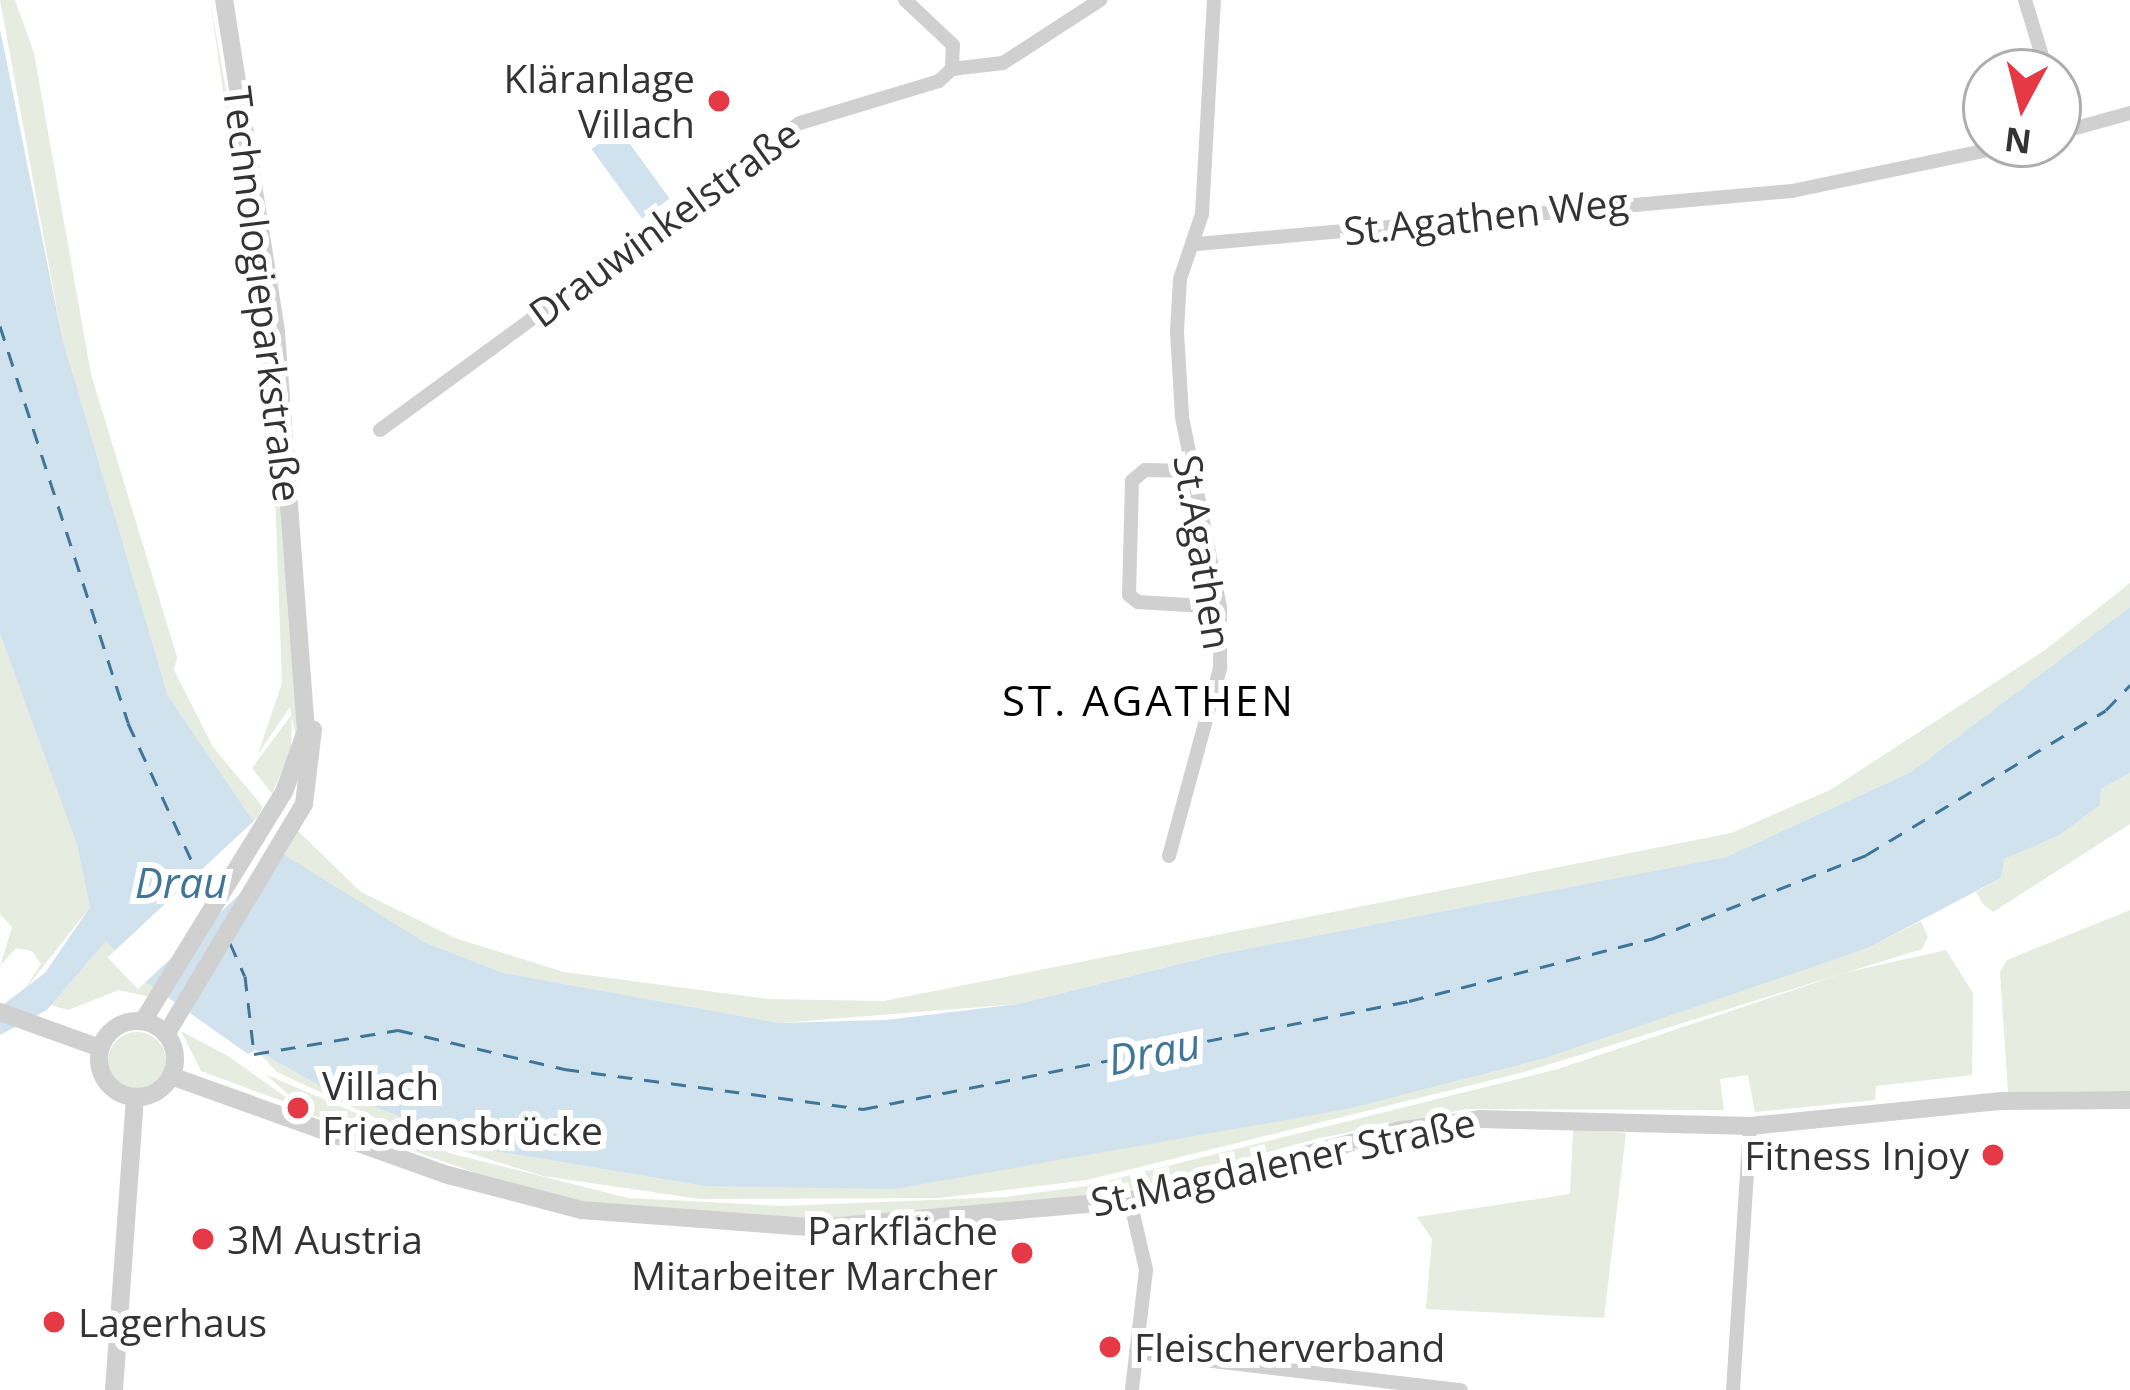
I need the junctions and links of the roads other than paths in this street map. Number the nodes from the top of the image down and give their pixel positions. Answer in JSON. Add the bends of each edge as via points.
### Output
{"nodes":[{"id":1,"x":224,"y":0,"type":"edge"},
{"id":2,"x":905,"y":0,"type":"edge"},
{"id":3,"x":1100,"y":0,"type":"edge"},
{"id":4,"x":1214,"y":0,"type":"edge"},
{"id":5,"x":2025,"y":0,"type":"edge"},
{"id":6,"x":2040,"y":48,"type":"edge"},
{"id":7,"x":952,"y":69,"type":"junction"},
{"id":8,"x":2130,"y":113,"type":"edge"},
{"id":9,"x":2082,"y":126,"type":"edge"},
{"id":10,"x":1962,"y":155,"type":"edge"},
{"id":11,"x":1197,"y":244,"type":"junction"},
{"id":12,"x":380,"y":430,"type":"dead end"},
{"id":13,"x":1191,"y":471,"type":"junction"},
{"id":14,"x":1220,"y":607,"type":"junction"},
{"id":15,"x":301,"y":660,"type":"junction"},
{"id":16,"x":1169,"y":856,"type":"dead end"},
{"id":17,"x":0,"y":1012,"type":"edge"},
{"id":18,"x":146,"y":1018,"type":"junction"},
{"id":19,"x":169,"y":1030,"type":"junction"},
{"id":20,"x":100,"y":1048,"type":"junction"},
{"id":21,"x":171,"y":1076,"type":"junction"},
{"id":22,"x":135,"y":1097,"type":"junction"},
{"id":23,"x":2130,"y":1100,"type":"edge"},
{"id":24,"x":1750,"y":1126,"type":"junction"},
{"id":25,"x":1130,"y":1200,"type":"junction"},
{"id":26,"x":1136,"y":1352,"type":"junction"},
{"id":27,"x":114,"y":1390,"type":"edge"},
{"id":28,"x":1132,"y":1390,"type":"edge"},
{"id":29,"x":1461,"y":1390,"type":"edge"},
{"id":30,"x":1732,"y":1390,"type":"edge"}],
"edges":[{"from":1,"to":15,"type":"street","name":"Technologieparkstraße","via":[[276,332]]},
{"from":2,"to":7,"type":"street","via":[[953,45]]},
{"from":3,"to":7,"type":"street","via":[[1003,63]]},
{"from":4,"to":11,"type":"street"},
{"from":5,"to":6,"type":"street"},
{"from":7,"to":12,"type":"street","name":"Drauwinkelstraße","via":[[917,89],[800,123]]},
{"from":8,"to":9,"type":"street"},
{"from":10,"to":11,"type":"street","name":"St.Agathen Weg","via":[[1792,191]]},
{"from":11,"to":13,"type":"street","name":"St.Agathen","via":[[1180,279],[1177,332]]},
{"from":13,"to":14,"type":"street","name":"St.Agathen"},
{"from":13,"to":14,"type":"street","via":[[1145,470],[1132,481],[1129,595]]},
{"from":14,"to":16,"type":"street","name":"St.Agathen","via":[[1215,705]]},
{"from":15,"to":18,"type":"street","name":"Technologieparkstraße","via":[[306,731],[284,792]]},
{"from":15,"to":19,"type":"street","name":"Technologieparkstraße","via":[[315,746],[304,804]]},
{"from":17,"to":20,"type":"street"},
{"from":18,"to":19,"type":"street"},
{"from":18,"to":20,"type":"street","via":[[114,1028]]},
{"from":19,"to":21,"type":"street"},
{"from":20,"to":22,"type":"street","via":[[102,1075]]},
{"from":21,"to":22,"type":"street","via":[[161,1089]]},
{"from":21,"to":25,"type":"street","name":"St.Magdalener Straße","via":[[448,1175],[589,1211],[818,1228]]},
{"from":22,"to":27,"type":"street"},
{"from":23,"to":24,"type":"street","name":"St.Magdalener Straße","via":[[2002,1101]]},
{"from":24,"to":25,"type":"street","name":"St.Magdalener Straße","via":[[1481,1119],[1396,1131]]},
{"from":24,"to":30,"type":"street"},
{"from":25,"to":26,"type":"street","via":[[1146,1270]]},
{"from":26,"to":28,"type":"street"},
{"from":26,"to":29,"type":"street"}]}
